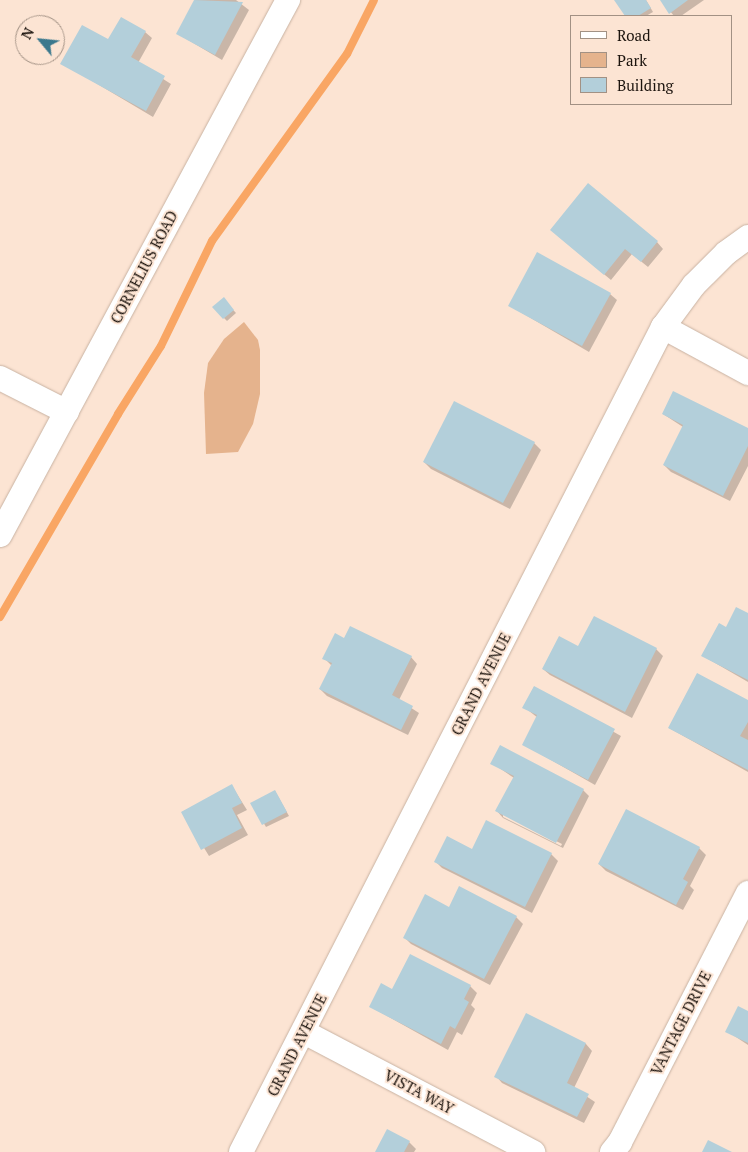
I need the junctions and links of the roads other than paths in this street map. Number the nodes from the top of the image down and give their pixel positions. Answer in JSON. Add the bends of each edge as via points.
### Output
{"nodes":[{"id":1,"x":288,"y":0,"type":"edge"},
{"id":2,"x":748,"y":237,"type":"edge"},
{"id":3,"x":663,"y":327,"type":"junction"},
{"id":4,"x":748,"y":373,"type":"edge"},
{"id":5,"x":0,"y":378,"type":"edge"},
{"id":6,"x":67,"y":412,"type":"junction"},
{"id":7,"x":0,"y":534,"type":"edge"},
{"id":8,"x":748,"y":892,"type":"edge"},
{"id":9,"x":304,"y":1032,"type":"junction"},
{"id":10,"x":241,"y":1152,"type":"edge"},
{"id":11,"x":533,"y":1152,"type":"edge"},
{"id":12,"x":612,"y":1152,"type":"edge"}],
"edges":[{"from":1,"to":6,"type":"street","name":"CORNELIUS ROAD"},
{"from":2,"to":3,"type":"street","name":"GRAND AVENUE","via":[[726,253],[694,285]]},
{"from":3,"to":4,"type":"street"},
{"from":3,"to":9,"type":"street","name":"GRAND AVENUE"},
{"from":5,"to":6,"type":"street"},
{"from":6,"to":7,"type":"street","name":"CORNELIUS ROAD"},
{"from":8,"to":12,"type":"street","name":"VANTAGE DRIVE"},
{"from":9,"to":10,"type":"street","name":"GRAND AVENUE"},
{"from":9,"to":11,"type":"street","name":"VISTA WAY"}]}
